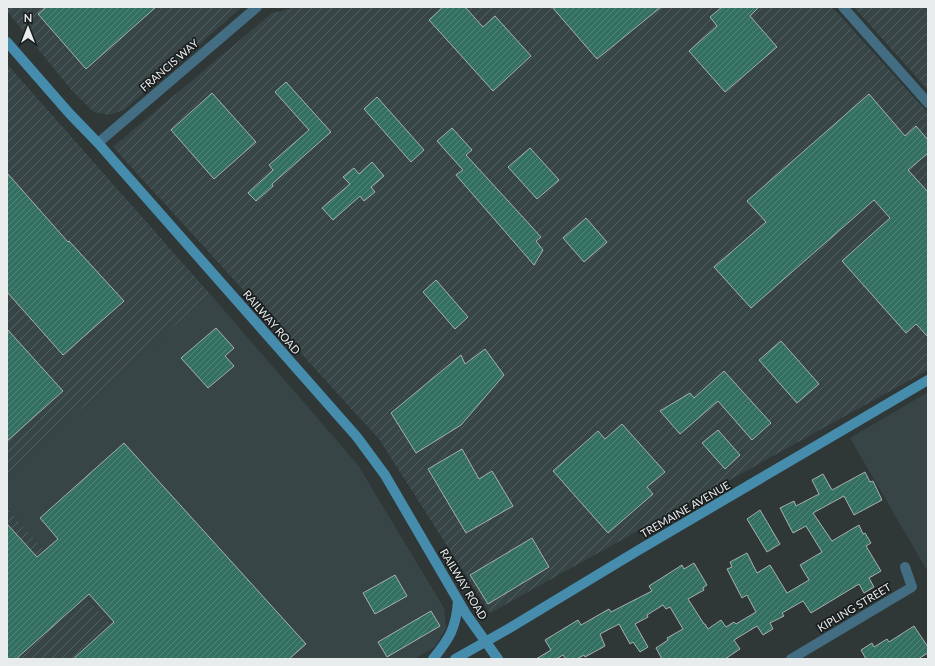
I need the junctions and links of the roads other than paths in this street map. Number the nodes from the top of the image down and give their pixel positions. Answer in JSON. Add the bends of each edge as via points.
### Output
{"nodes":[{"id":1,"x":257,"y":7,"type":"edge"},
{"id":2,"x":843,"y":7,"type":"edge"},
{"id":3,"x":7,"y":42,"type":"edge"},
{"id":4,"x":928,"y":103,"type":"edge"},
{"id":5,"x":98,"y":143,"type":"junction"},
{"id":6,"x":928,"y":380,"type":"edge"},
{"id":7,"x":905,"y":567,"type":"dead end"},
{"id":8,"x":458,"y":601,"type":"junction"},
{"id":9,"x":486,"y":642,"type":"junction"},
{"id":10,"x":434,"y":659,"type":"edge"},
{"id":11,"x":455,"y":659,"type":"edge"},
{"id":12,"x":498,"y":659,"type":"edge"},
{"id":13,"x":791,"y":659,"type":"edge"}],
"edges":[{"from":1,"to":5,"type":"street","name":"FRANCIS WAY"},
{"from":2,"to":4,"type":"street"},
{"from":3,"to":5,"type":"main road","name":"RAILWAY ROAD"},
{"from":5,"to":8,"type":"main road","name":"RAILWAY ROAD","via":[[357,437],[385,475]]},
{"from":6,"to":9,"type":"main road","name":"TREMAINE AVENUE"},
{"from":7,"to":13,"type":"street","name":"KIPLING STREET","via":[[912,587]]},
{"from":8,"to":9,"type":"main road","name":"RAILWAY ROAD"},
{"from":8,"to":10,"type":"main road","via":[[457,617],[448,640]]},
{"from":9,"to":11,"type":"main road","name":"TREMAINE AVENUE"},
{"from":9,"to":12,"type":"main road","name":"RAILWAY ROAD"}]}
